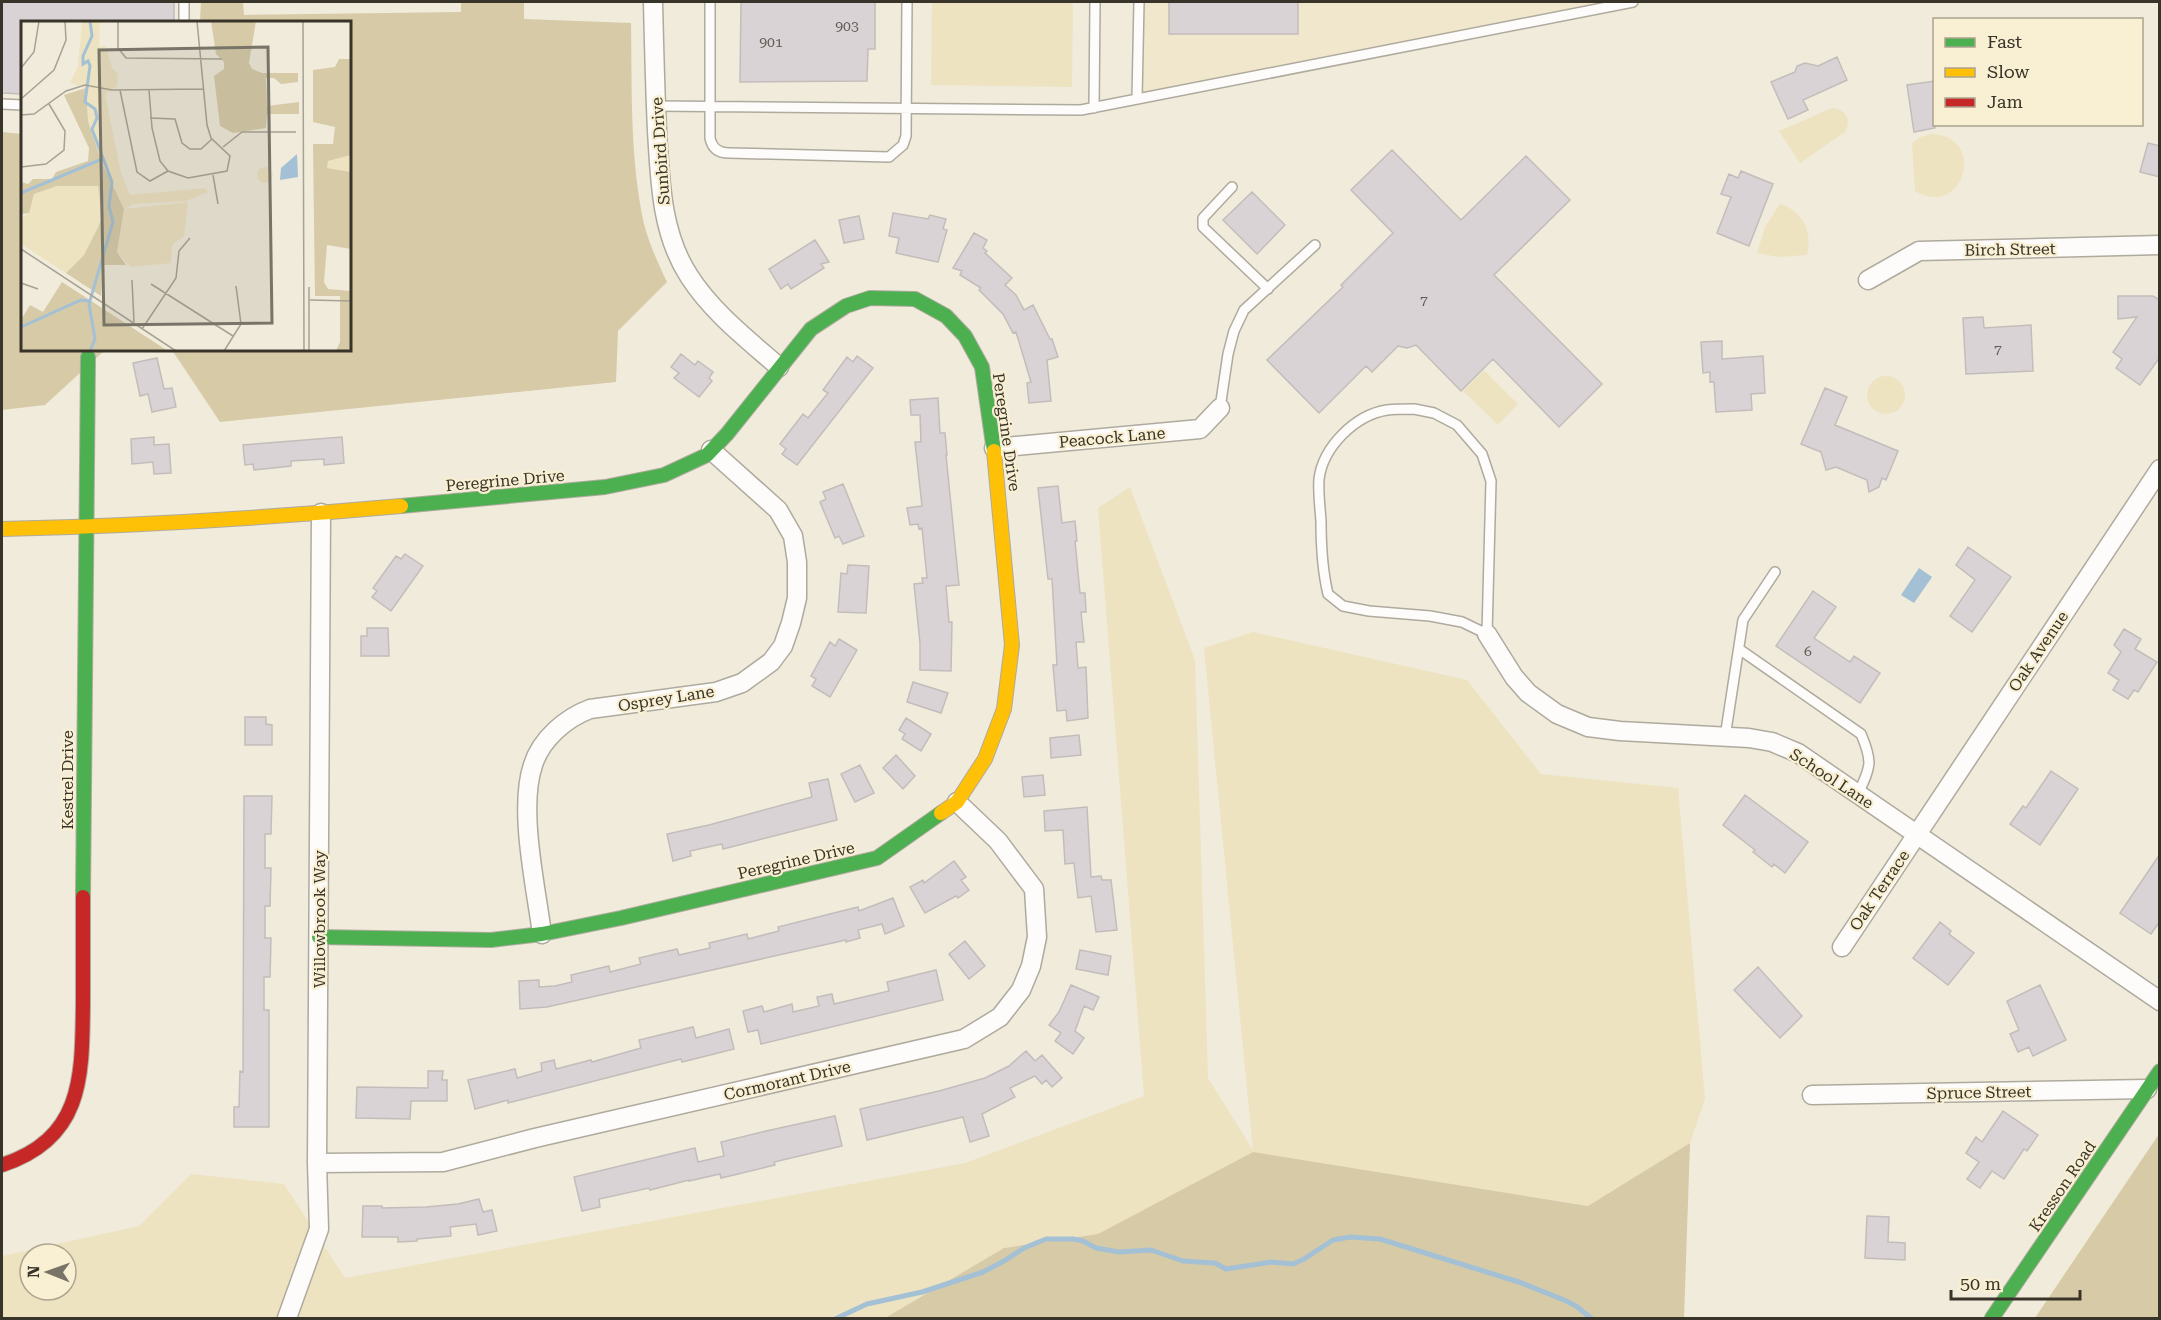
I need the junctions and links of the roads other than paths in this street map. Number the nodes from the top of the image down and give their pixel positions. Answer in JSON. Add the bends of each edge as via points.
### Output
{"nodes":[{"id":1,"x":184,"y":2,"type":"edge"},
{"id":2,"x":654,"y":2,"type":"edge"},
{"id":3,"x":710,"y":2,"type":"edge"},
{"id":4,"x":907,"y":2,"type":"edge"},
{"id":5,"x":1095,"y":2,"type":"edge"},
{"id":6,"x":1139,"y":2,"type":"edge"},
{"id":7,"x":1633,"y":2,"type":"edge"},
{"id":8,"x":1609,"y":4,"type":"edge"},
{"id":9,"x":184,"y":21,"type":"edge"},
{"id":10,"x":1137,"y":99,"type":"junction"},
{"id":11,"x":2,"y":104,"type":"edge"},
{"id":12,"x":21,"y":105,"type":"edge"},
{"id":13,"x":656,"y":106,"type":"junction"},
{"id":14,"x":710,"y":106,"type":"junction"},
{"id":15,"x":907,"y":108,"type":"junction"},
{"id":16,"x":1094,"y":108,"type":"junction"},
{"id":17,"x":1232,"y":188,"type":"dead end"},
{"id":18,"x":1315,"y":245,"type":"dead end"},
{"id":19,"x":2160,"y":245,"type":"edge"},
{"id":20,"x":1868,"y":280,"type":"dead end"},
{"id":21,"x":1268,"y":289,"type":"junction"},
{"id":22,"x":88,"y":357,"type":"dead end"},
{"id":23,"x":779,"y":367,"type":"junction"},
{"id":24,"x":1220,"y":408,"type":"joint"},
{"id":25,"x":994,"y":448,"type":"junction"},
{"id":26,"x":711,"y":450,"type":"junction"},
{"id":27,"x":2160,"y":469,"type":"edge"},
{"id":28,"x":321,"y":513,"type":"junction"},
{"id":29,"x":85,"y":527,"type":"junction"},
{"id":30,"x":2,"y":529,"type":"edge"},
{"id":31,"x":1775,"y":572,"type":"dead end"},
{"id":32,"x":1487,"y":634,"type":"junction"},
{"id":33,"x":1739,"y":649,"type":"junction"},
{"id":34,"x":1725,"y":737,"type":"junction"},
{"id":35,"x":1858,"y":794,"type":"junction"},
{"id":36,"x":957,"y":802,"type":"junction"},
{"id":37,"x":1917,"y":833,"type":"junction"},
{"id":38,"x":542,"y":934,"type":"junction"},
{"id":39,"x":319,"y":937,"type":"junction"},
{"id":40,"x":1842,"y":947,"type":"dead end"},
{"id":41,"x":2160,"y":1001,"type":"edge"},
{"id":42,"x":2160,"y":1071,"type":"edge"},
{"id":43,"x":2147,"y":1089,"type":"junction"},
{"id":44,"x":1812,"y":1095,"type":"dead end"},
{"id":45,"x":317,"y":1162,"type":"junction"},
{"id":46,"x":2,"y":1165,"type":"edge"},
{"id":47,"x":287,"y":1318,"type":"edge"},
{"id":48,"x":1992,"y":1318,"type":"edge"}],
"edges":[{"from":1,"to":9,"type":"lane"},
{"from":2,"to":13,"type":"street","name":"Sunbird Drive"},
{"from":3,"to":14,"type":"lane"},
{"from":4,"to":15,"type":"lane"},
{"from":5,"to":16,"type":"lane"},
{"from":6,"to":10,"type":"lane"},
{"from":7,"to":8,"type":"lane"},
{"from":8,"to":10,"type":"lane"},
{"from":10,"to":16,"type":"lane"},
{"from":11,"to":12,"type":"lane"},
{"from":13,"to":14,"type":"lane"},
{"from":13,"to":23,"type":"street","name":"Sunbird Drive","via":[[660,190],[678,254],[712,307]]},
{"from":14,"to":15,"type":"lane"},
{"from":14,"to":15,"type":"lane","via":[[711,143],[723,153],[889,157],[903,145]]},
{"from":15,"to":16,"type":"lane"},
{"from":17,"to":21,"type":"lane","via":[[1203,218],[1203,228]]},
{"from":18,"to":21,"type":"lane"},
{"from":19,"to":20,"type":"street","name":"Birch Street","via":[[1920,251]]},
{"from":21,"to":24,"type":"lane","via":[[1245,310],[1234,331]]},
{"from":22,"to":29,"type":"street","name":"Kestrel Drive"},
{"from":23,"to":25,"type":"street","name":"Peregrine Drive","via":[[812,329],[846,306],[870,298],[915,299],[946,316],[965,336],[982,367]]},
{"from":23,"to":26,"type":"street","name":"Peregrine Drive"},
{"from":24,"to":25,"type":"street","name":"Peacock Lane","via":[[1200,429]]},
{"from":25,"to":36,"type":"street","name":"Peregrine Drive","via":[[1012,645],[1004,710],[985,759]]},
{"from":26,"to":28,"type":"street","name":"Peregrine Drive","via":[[664,475],[604,487]]},
{"from":26,"to":38,"type":"street","name":"Osprey Lane","via":[[778,510],[793,536],[797,598],[783,646],[771,662],[742,682],[716,692],[590,709],[574,715],[551,736],[537,754],[528,794],[527,824]]},
{"from":27,"to":37,"type":"street","name":"Oak Avenue"},
{"from":28,"to":29,"type":"street","name":"Peregrine Drive"},
{"from":28,"to":39,"type":"street","name":"Willowbrook Way"},
{"from":29,"to":30,"type":"street","name":"Peregrine Drive"},
{"from":29,"to":46,"type":"street","name":"Kestrel Drive","via":[[82,1064],[69,1113],[53,1134],[37,1150]]},
{"from":31,"to":33,"type":"lane","via":[[1743,620]]},
{"from":32,"to":32,"type":"lane","via":[[1491,481],[1482,454],[1457,425],[1434,413],[1414,409],[1385,410],[1349,428],[1325,459],[1319,478],[1322,568],[1328,594],[1343,606],[1462,622]]},
{"from":32,"to":34,"type":"street","name":"School Lane","via":[[1528,693],[1557,714],[1588,727]]},
{"from":33,"to":34,"type":"lane"},
{"from":33,"to":35,"type":"lane","via":[[1861,734],[1869,753],[1870,769]]},
{"from":34,"to":35,"type":"street","name":"School Lane","via":[[1772,742],[1798,753]]},
{"from":35,"to":37,"type":"street","name":"School Lane"},
{"from":36,"to":38,"type":"street","name":"Peregrine Drive","via":[[877,858]]},
{"from":36,"to":45,"type":"street","name":"Cormorant Drive","via":[[998,841],[1034,889],[1038,937],[1021,990],[1000,1017],[964,1039],[443,1162]]},
{"from":37,"to":40,"type":"street","name":"Oak Terrace"},
{"from":37,"to":41,"type":"street","name":"School Lane"},
{"from":38,"to":39,"type":"street","name":"Peregrine Drive","via":[[491,940]]},
{"from":39,"to":45,"type":"street","name":"Willowbrook Way"},
{"from":42,"to":43,"type":"street","name":"Kresson Road"},
{"from":43,"to":44,"type":"street","name":"Spruce Street"},
{"from":43,"to":48,"type":"street","name":"Kresson Road"},
{"from":45,"to":47,"type":"street","name":"Willowbrook Way","via":[[319,1229]]}]}
